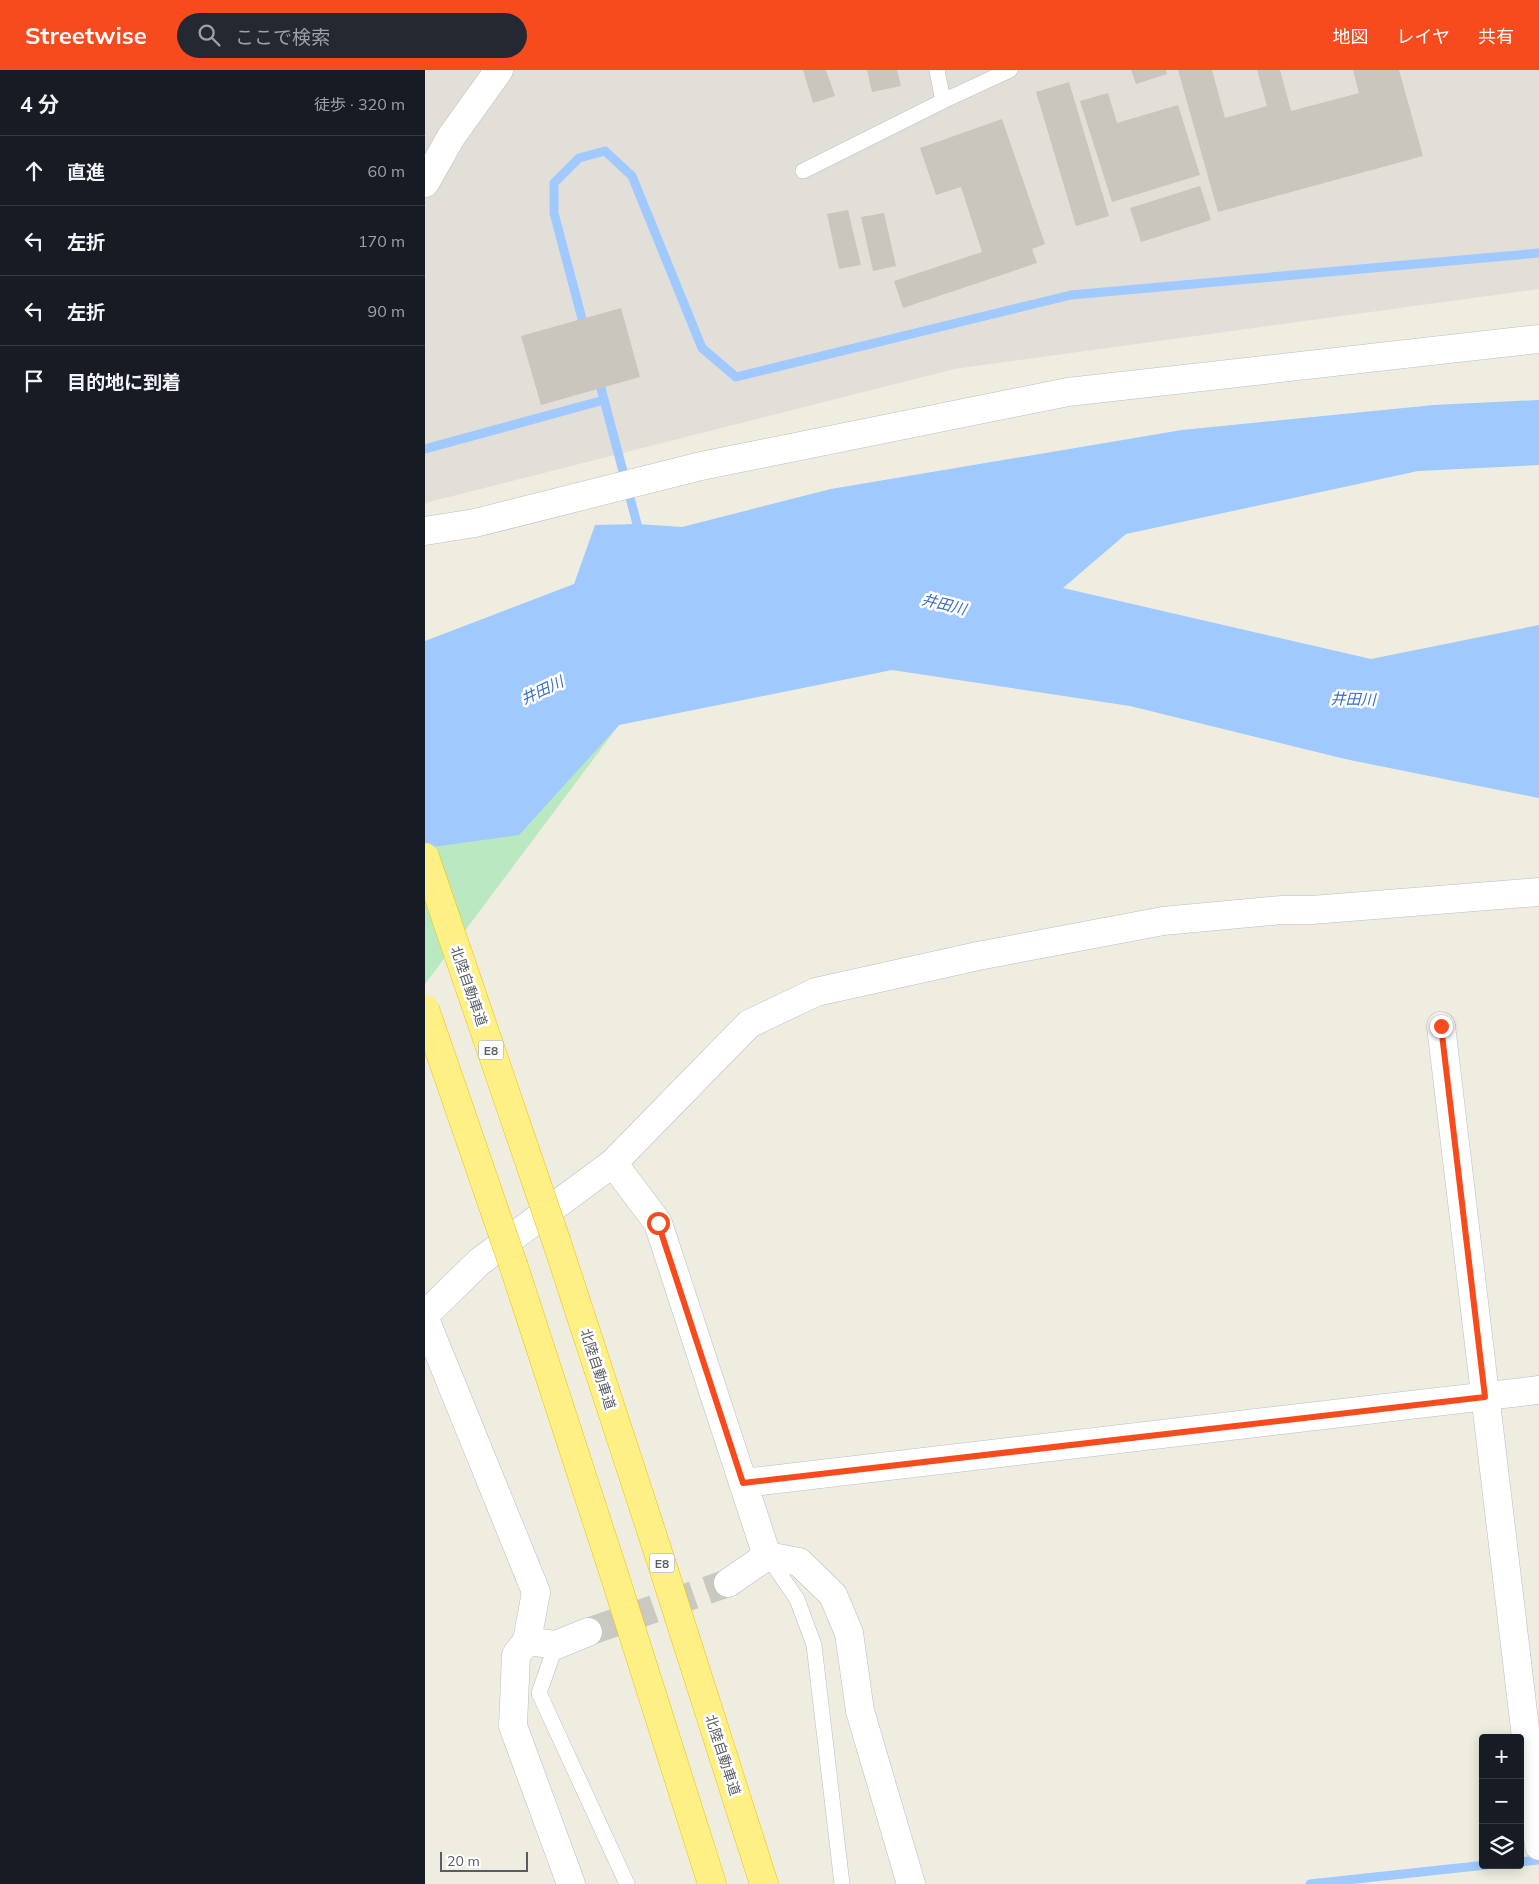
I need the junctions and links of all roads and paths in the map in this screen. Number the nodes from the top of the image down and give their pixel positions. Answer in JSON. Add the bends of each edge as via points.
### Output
{"nodes":[{"id":1,"x":499,"y":70,"type":"edge"},
{"id":2,"x":937,"y":70,"type":"edge"},
{"id":3,"x":1010,"y":70,"type":"edge"},
{"id":4,"x":943,"y":101,"type":"junction"},
{"id":5,"x":803,"y":171,"type":"dead end"},
{"id":6,"x":425,"y":183,"type":"edge"},
{"id":7,"x":1539,"y":339,"type":"edge"},
{"id":8,"x":425,"y":531,"type":"edge"},
{"id":9,"x":425,"y":857,"type":"edge"},
{"id":10,"x":1539,"y":892,"type":"edge"},
{"id":11,"x":425,"y":1009,"type":"edge"},
{"id":12,"x":1441,"y":1026,"type":"dead end"},
{"id":13,"x":613,"y":1163,"type":"junction"},
{"id":14,"x":425,"y":1315,"type":"edge"},
{"id":15,"x":425,"y":1319,"type":"edge"},
{"id":16,"x":1539,"y":1390,"type":"edge"},
{"id":17,"x":1485,"y":1397,"type":"junction"},
{"id":18,"x":743,"y":1483,"type":"junction"},
{"id":19,"x":767,"y":1556,"type":"junction"},
{"id":20,"x":729,"y":1583,"type":"tunnel mouth"},
{"id":21,"x":588,"y":1632,"type":"tunnel mouth"},
{"id":22,"x":527,"y":1641,"type":"junction"},
{"id":23,"x":556,"y":1645,"type":"junction"},
{"id":24,"x":1539,"y":1846,"type":"edge"},
{"id":25,"x":571,"y":1884,"type":"edge"},
{"id":26,"x":627,"y":1884,"type":"edge"},
{"id":27,"x":712,"y":1884,"type":"edge"},
{"id":28,"x":764,"y":1884,"type":"edge"},
{"id":29,"x":842,"y":1884,"type":"edge"},
{"id":30,"x":911,"y":1884,"type":"edge"}],
"edges":[{"from":1,"to":6,"type":"street","via":[[451,137]]},
{"from":2,"to":4,"type":"lane"},
{"from":3,"to":4,"type":"lane"},
{"from":4,"to":5,"type":"lane"},
{"from":7,"to":8,"type":"street","via":[[1068,392],[701,466],[475,523]]},
{"from":9,"to":28,"type":"highway","name":"北陸自動車道","number":"E8","bridge":true,"via":[[557,1243]]},
{"from":10,"to":13,"type":"street","via":[[1163,921],[979,956],[816,992],[749,1024]]},
{"from":11,"to":27,"type":"highway","bridge":true,"via":[[514,1267]]},
{"from":12,"to":17,"type":"street"},
{"from":13,"to":14,"type":"street","via":[[479,1262]]},
{"from":13,"to":18,"type":"street","via":[[658,1223]]},
{"from":15,"to":22,"type":"street","via":[[537,1592]]},
{"from":16,"to":17,"type":"street"},
{"from":17,"to":18,"type":"street"},
{"from":17,"to":24,"type":"street"},
{"from":18,"to":19,"type":"street"},
{"from":19,"to":20,"type":"street"},
{"from":19,"to":29,"type":"lane","via":[[797,1599],[814,1645]]},
{"from":19,"to":30,"type":"street","via":[[799,1562],[833,1595],[849,1633],[860,1711]]},
{"from":21,"to":23,"type":"street"},
{"from":22,"to":23,"type":"street"},
{"from":22,"to":25,"type":"street","via":[[516,1655],[513,1726]]},
{"from":23,"to":26,"type":"lane","via":[[539,1693]]}]}
